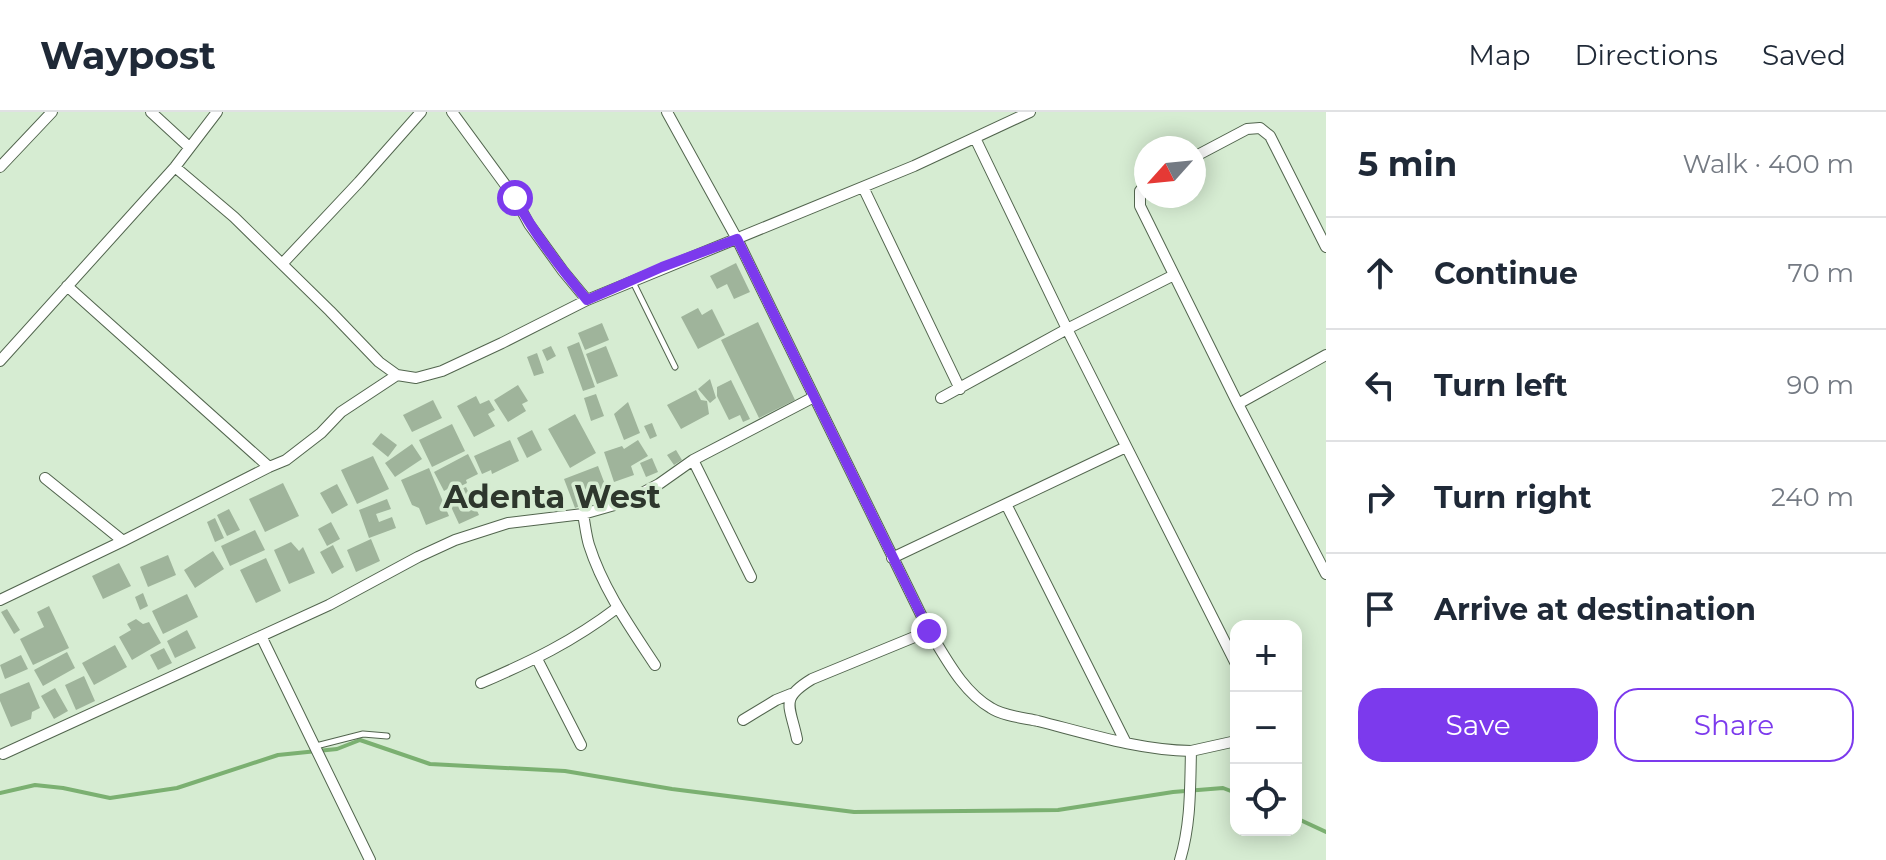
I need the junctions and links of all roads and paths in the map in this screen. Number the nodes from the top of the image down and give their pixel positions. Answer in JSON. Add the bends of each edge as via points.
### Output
{"nodes":[{"id":1,"x":52,"y":112,"type":"edge"},
{"id":2,"x":151,"y":112,"type":"edge"},
{"id":3,"x":217,"y":112,"type":"edge"},
{"id":4,"x":421,"y":112,"type":"edge"},
{"id":5,"x":452,"y":112,"type":"edge"},
{"id":6,"x":1030,"y":112,"type":"edge"},
{"id":7,"x":670,"y":113,"type":"edge"},
{"id":8,"x":975,"y":138,"type":"junction"},
{"id":9,"x":189,"y":147,"type":"junction"},
{"id":10,"x":1206,"y":151,"type":"edge"},
{"id":11,"x":0,"y":167,"type":"edge"},
{"id":12,"x":175,"y":167,"type":"junction"},
{"id":13,"x":863,"y":187,"type":"junction"},
{"id":14,"x":1141,"y":208,"type":"edge"},
{"id":15,"x":737,"y":239,"type":"junction"},
{"id":16,"x":1326,"y":247,"type":"edge"},
{"id":17,"x":282,"y":264,"type":"junction"},
{"id":18,"x":1174,"y":275,"type":"junction"},
{"id":19,"x":632,"y":281,"type":"junction"},
{"id":20,"x":67,"y":286,"type":"junction"},
{"id":21,"x":587,"y":300,"type":"junction"},
{"id":22,"x":1067,"y":329,"type":"junction"},
{"id":23,"x":2,"y":354,"type":"edge"},
{"id":24,"x":1326,"y":355,"type":"edge"},
{"id":25,"x":675,"y":367,"type":"dead end"},
{"id":26,"x":397,"y":375,"type":"junction"},
{"id":27,"x":960,"y":389,"type":"junction"},
{"id":28,"x":814,"y":397,"type":"junction"},
{"id":29,"x":941,"y":398,"type":"dead end"},
{"id":30,"x":1238,"y":404,"type":"junction"},
{"id":31,"x":1126,"y":447,"type":"junction"},
{"id":32,"x":693,"y":460,"type":"junction"},
{"id":33,"x":269,"y":467,"type":"junction"},
{"id":34,"x":45,"y":478,"type":"dead end"},
{"id":35,"x":1006,"y":504,"type":"junction"},
{"id":36,"x":583,"y":514,"type":"junction"},
{"id":37,"x":123,"y":541,"type":"junction"},
{"id":38,"x":892,"y":558,"type":"junction"},
{"id":39,"x":1326,"y":574,"type":"edge"},
{"id":40,"x":751,"y":577,"type":"dead end"},
{"id":41,"x":0,"y":600,"type":"edge"},
{"id":42,"x":617,"y":608,"type":"junction"},
{"id":43,"x":929,"y":631,"type":"junction"},
{"id":44,"x":261,"y":636,"type":"junction"},
{"id":45,"x":1230,"y":652,"type":"edge"},
{"id":46,"x":537,"y":659,"type":"junction"},
{"id":47,"x":655,"y":665,"type":"dead end"},
{"id":48,"x":481,"y":683,"type":"dead end"},
{"id":49,"x":791,"y":694,"type":"junction"},
{"id":50,"x":743,"y":720,"type":"dead end"},
{"id":51,"x":387,"y":736,"type":"dead end"},
{"id":52,"x":797,"y":739,"type":"dead end"},
{"id":53,"x":1230,"y":742,"type":"edge"},
{"id":54,"x":1126,"y":743,"type":"junction"},
{"id":55,"x":581,"y":745,"type":"dead end"},
{"id":56,"x":316,"y":746,"type":"junction"},
{"id":57,"x":1191,"y":751,"type":"junction"},
{"id":58,"x":3,"y":754,"type":"dead end"},
{"id":59,"x":370,"y":860,"type":"edge"},
{"id":60,"x":1180,"y":860,"type":"edge"}],
"edges":[{"from":1,"to":11,"type":"street"},
{"from":2,"to":9,"type":"street"},
{"from":3,"to":9,"type":"street"},
{"from":4,"to":17,"type":"street"},
{"from":5,"to":21,"type":"street"},
{"from":6,"to":8,"type":"street"},
{"from":7,"to":15,"type":"street"},
{"from":8,"to":13,"type":"street"},
{"from":8,"to":22,"type":"street"},
{"from":9,"to":12,"type":"street"},
{"from":10,"to":16,"type":"street","via":[[1247,129],[1260,128],[1270,136]]},
{"from":12,"to":17,"type":"street"},
{"from":12,"to":20,"type":"street"},
{"from":13,"to":15,"type":"street"},
{"from":13,"to":27,"type":"street"},
{"from":14,"to":18,"type":"street"},
{"from":15,"to":19,"type":"street"},
{"from":15,"to":28,"type":"street"},
{"from":17,"to":26,"type":"street"},
{"from":18,"to":22,"type":"street"},
{"from":18,"to":30,"type":"street"},
{"from":19,"to":21,"type":"street"},
{"from":19,"to":25,"type":"lane"},
{"from":20,"to":23,"type":"street"},
{"from":20,"to":33,"type":"street"},
{"from":21,"to":26,"type":"street","via":[[442,371],[416,378]]},
{"from":22,"to":27,"type":"street"},
{"from":22,"to":31,"type":"street"},
{"from":24,"to":30,"type":"street"},
{"from":26,"to":33,"type":"street","via":[[341,412],[286,460]]},
{"from":27,"to":29,"type":"street"},
{"from":28,"to":32,"type":"street"},
{"from":28,"to":38,"type":"street"},
{"from":30,"to":39,"type":"street"},
{"from":31,"to":35,"type":"street"},
{"from":31,"to":45,"type":"street"},
{"from":32,"to":36,"type":"street","via":[[625,502]]},
{"from":32,"to":40,"type":"street"},
{"from":33,"to":37,"type":"street"},
{"from":34,"to":37,"type":"street"},
{"from":35,"to":38,"type":"street"},
{"from":35,"to":54,"type":"street"},
{"from":36,"to":42,"type":"street","via":[[588,544]]},
{"from":36,"to":44,"type":"street","via":[[508,523],[455,540]]},
{"from":37,"to":41,"type":"street"},
{"from":38,"to":43,"type":"street"},
{"from":42,"to":46,"type":"street"},
{"from":42,"to":47,"type":"street"},
{"from":43,"to":49,"type":"street","via":[[812,679]]},
{"from":43,"to":54,"type":"street","via":[[971,693],[992,710]]},
{"from":44,"to":56,"type":"street"},
{"from":44,"to":58,"type":"street"},
{"from":46,"to":48,"type":"street"},
{"from":46,"to":55,"type":"street"},
{"from":49,"to":50,"type":"street"},
{"from":49,"to":52,"type":"street"},
{"from":51,"to":56,"type":"lane","via":[[363,734]]},
{"from":53,"to":57,"type":"street"},
{"from":54,"to":57,"type":"street"},
{"from":56,"to":59,"type":"street"},
{"from":57,"to":60,"type":"street","via":[[1187,836]]}]}
